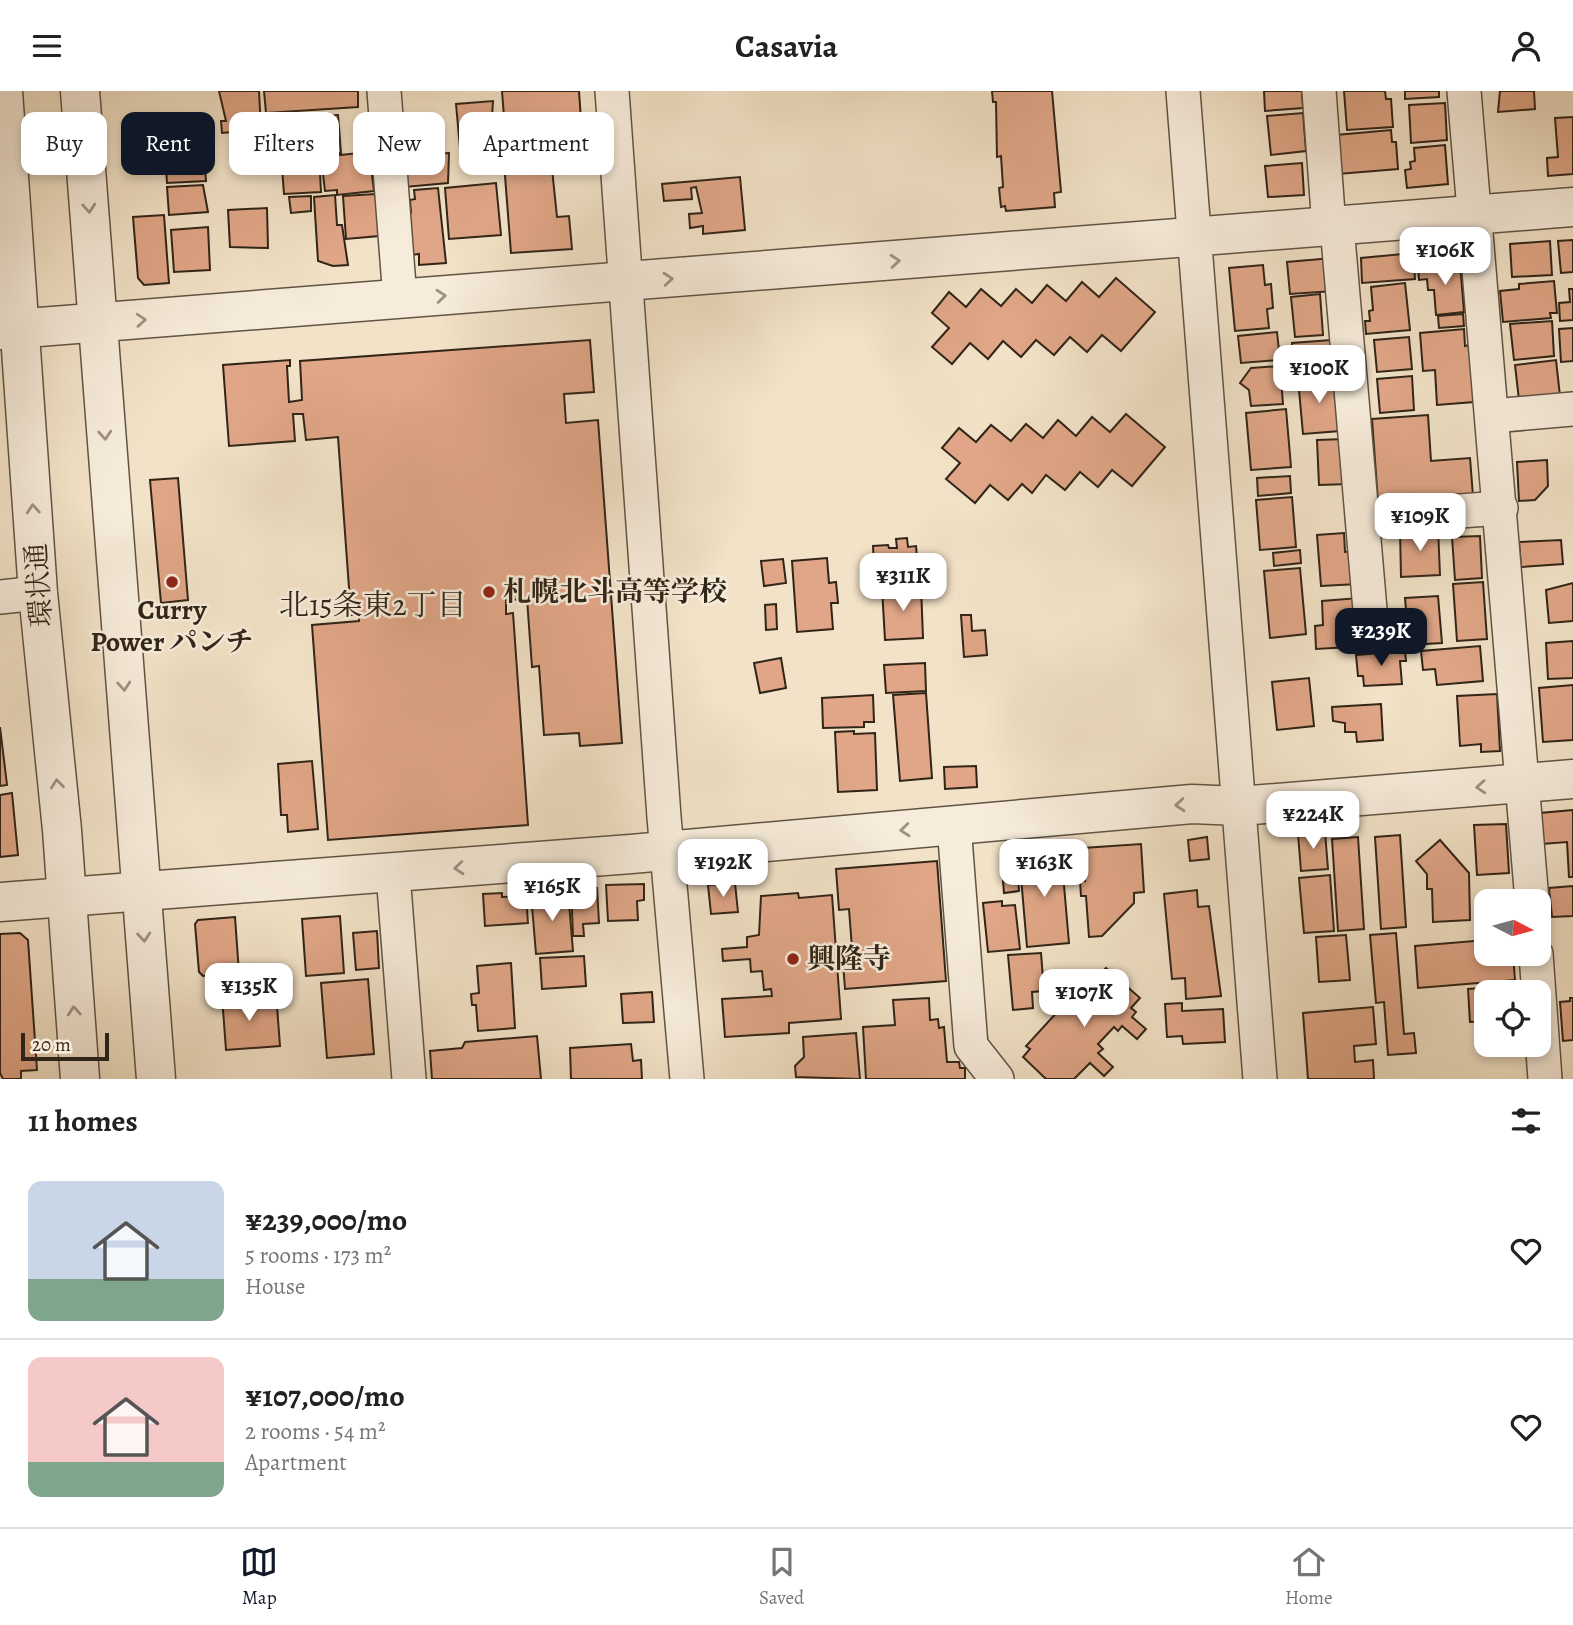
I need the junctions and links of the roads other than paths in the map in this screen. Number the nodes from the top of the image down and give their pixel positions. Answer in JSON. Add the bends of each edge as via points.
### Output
{"nodes":[{"id":1,"x":4,"y":91,"type":"edge"},
{"id":2,"x":80,"y":91,"type":"edge"},
{"id":3,"x":384,"y":91,"type":"edge"},
{"id":4,"x":612,"y":91,"type":"edge"},
{"id":5,"x":1184,"y":91,"type":"edge"},
{"id":6,"x":1319,"y":91,"type":"edge"},
{"id":7,"x":1464,"y":91,"type":"edge"},
{"id":8,"x":1573,"y":207,"type":"edge"},
{"id":9,"x":1475,"y":215,"type":"junction"},
{"id":10,"x":1333,"y":226,"type":"junction"},
{"id":11,"x":1196,"y":237,"type":"junction"},
{"id":12,"x":626,"y":282,"type":"junction"},
{"id":13,"x":400,"y":299,"type":"junction"},
{"id":14,"x":99,"y":323,"type":"junction"},
{"id":15,"x":10,"y":330,"type":"edge"},
{"id":16,"x":1573,"y":409,"type":"edge"},
{"id":17,"x":1492,"y":416,"type":"junction"},
{"id":18,"x":1501,"y":508,"type":"junction"},
{"id":19,"x":1364,"y":518,"type":"junction"},
{"id":20,"x":38,"y":593,"type":"junction"},
{"id":21,"x":0,"y":597,"type":"edge"},
{"id":22,"x":1372,"y":633,"type":"dead end"},
{"id":23,"x":1573,"y":779,"type":"edge"},
{"id":24,"x":1522,"y":784,"type":"junction"},
{"id":25,"x":1239,"y":806,"type":"junction"},
{"id":26,"x":954,"y":825,"type":"junction"},
{"id":27,"x":667,"y":851,"type":"junction"},
{"id":28,"x":393,"y":874,"type":"junction"},
{"id":29,"x":1531,"y":889,"type":"edge"},
{"id":30,"x":140,"y":891,"type":"junction"},
{"id":31,"x":65,"y":897,"type":"junction"},
{"id":32,"x":0,"y":902,"type":"edge"},
{"id":33,"x":1537,"y":966,"type":"edge"},
{"id":34,"x":80,"y":1079,"type":"edge"},
{"id":35,"x":156,"y":1079,"type":"edge"},
{"id":36,"x":409,"y":1079,"type":"edge"},
{"id":37,"x":687,"y":1079,"type":"edge"},
{"id":38,"x":997,"y":1079,"type":"edge"},
{"id":39,"x":1260,"y":1079,"type":"edge"},
{"id":40,"x":1545,"y":1079,"type":"edge"}],
"edges":[{"from":1,"to":15,"type":"street","name":"環状通"},
{"from":2,"to":14,"type":"street","one_way":true},
{"from":3,"to":13,"type":"street"},
{"from":4,"to":12,"type":"street"},
{"from":5,"to":11,"type":"street"},
{"from":6,"to":10,"type":"street"},
{"from":7,"to":9,"type":"street"},
{"from":8,"to":9,"type":"street"},
{"from":9,"to":10,"type":"street"},
{"from":9,"to":17,"type":"street"},
{"from":10,"to":11,"type":"street"},
{"from":10,"to":19,"type":"street"},
{"from":12,"to":11,"type":"street","one_way":true},
{"from":11,"to":25,"type":"street"},
{"from":13,"to":12,"type":"street","one_way":true},
{"from":12,"to":27,"type":"street"},
{"from":14,"to":13,"type":"street","one_way":true},
{"from":14,"to":15,"type":"street"},
{"from":14,"to":30,"type":"street","one_way":true},
{"from":20,"to":15,"type":"street","name":"環状通","one_way":true},
{"from":16,"to":17,"type":"street"},
{"from":17,"to":18,"type":"street"},
{"from":18,"to":19,"type":"street"},
{"from":18,"to":24,"type":"street"},
{"from":19,"to":22,"type":"street"},
{"from":20,"to":21,"type":"street"},
{"from":31,"to":20,"type":"street","name":"環状通","one_way":true},
{"from":23,"to":24,"type":"street"},
{"from":24,"to":25,"type":"street","one_way":true},
{"from":24,"to":29,"type":"street"},
{"from":25,"to":26,"type":"street","one_way":true,"via":[[1192,804]]},
{"from":25,"to":39,"type":"street"},
{"from":26,"to":27,"type":"street","one_way":true},
{"from":26,"to":38,"type":"street","via":[[971,1045]]},
{"from":27,"to":28,"type":"street","one_way":true},
{"from":27,"to":37,"type":"street"},
{"from":28,"to":30,"type":"street"},
{"from":28,"to":36,"type":"street"},
{"from":30,"to":31,"type":"street"},
{"from":30,"to":35,"type":"street","one_way":true},
{"from":31,"to":32,"type":"street"},
{"from":34,"to":31,"type":"street","name":"環状通","one_way":true},
{"from":33,"to":40,"type":"street"}]}
